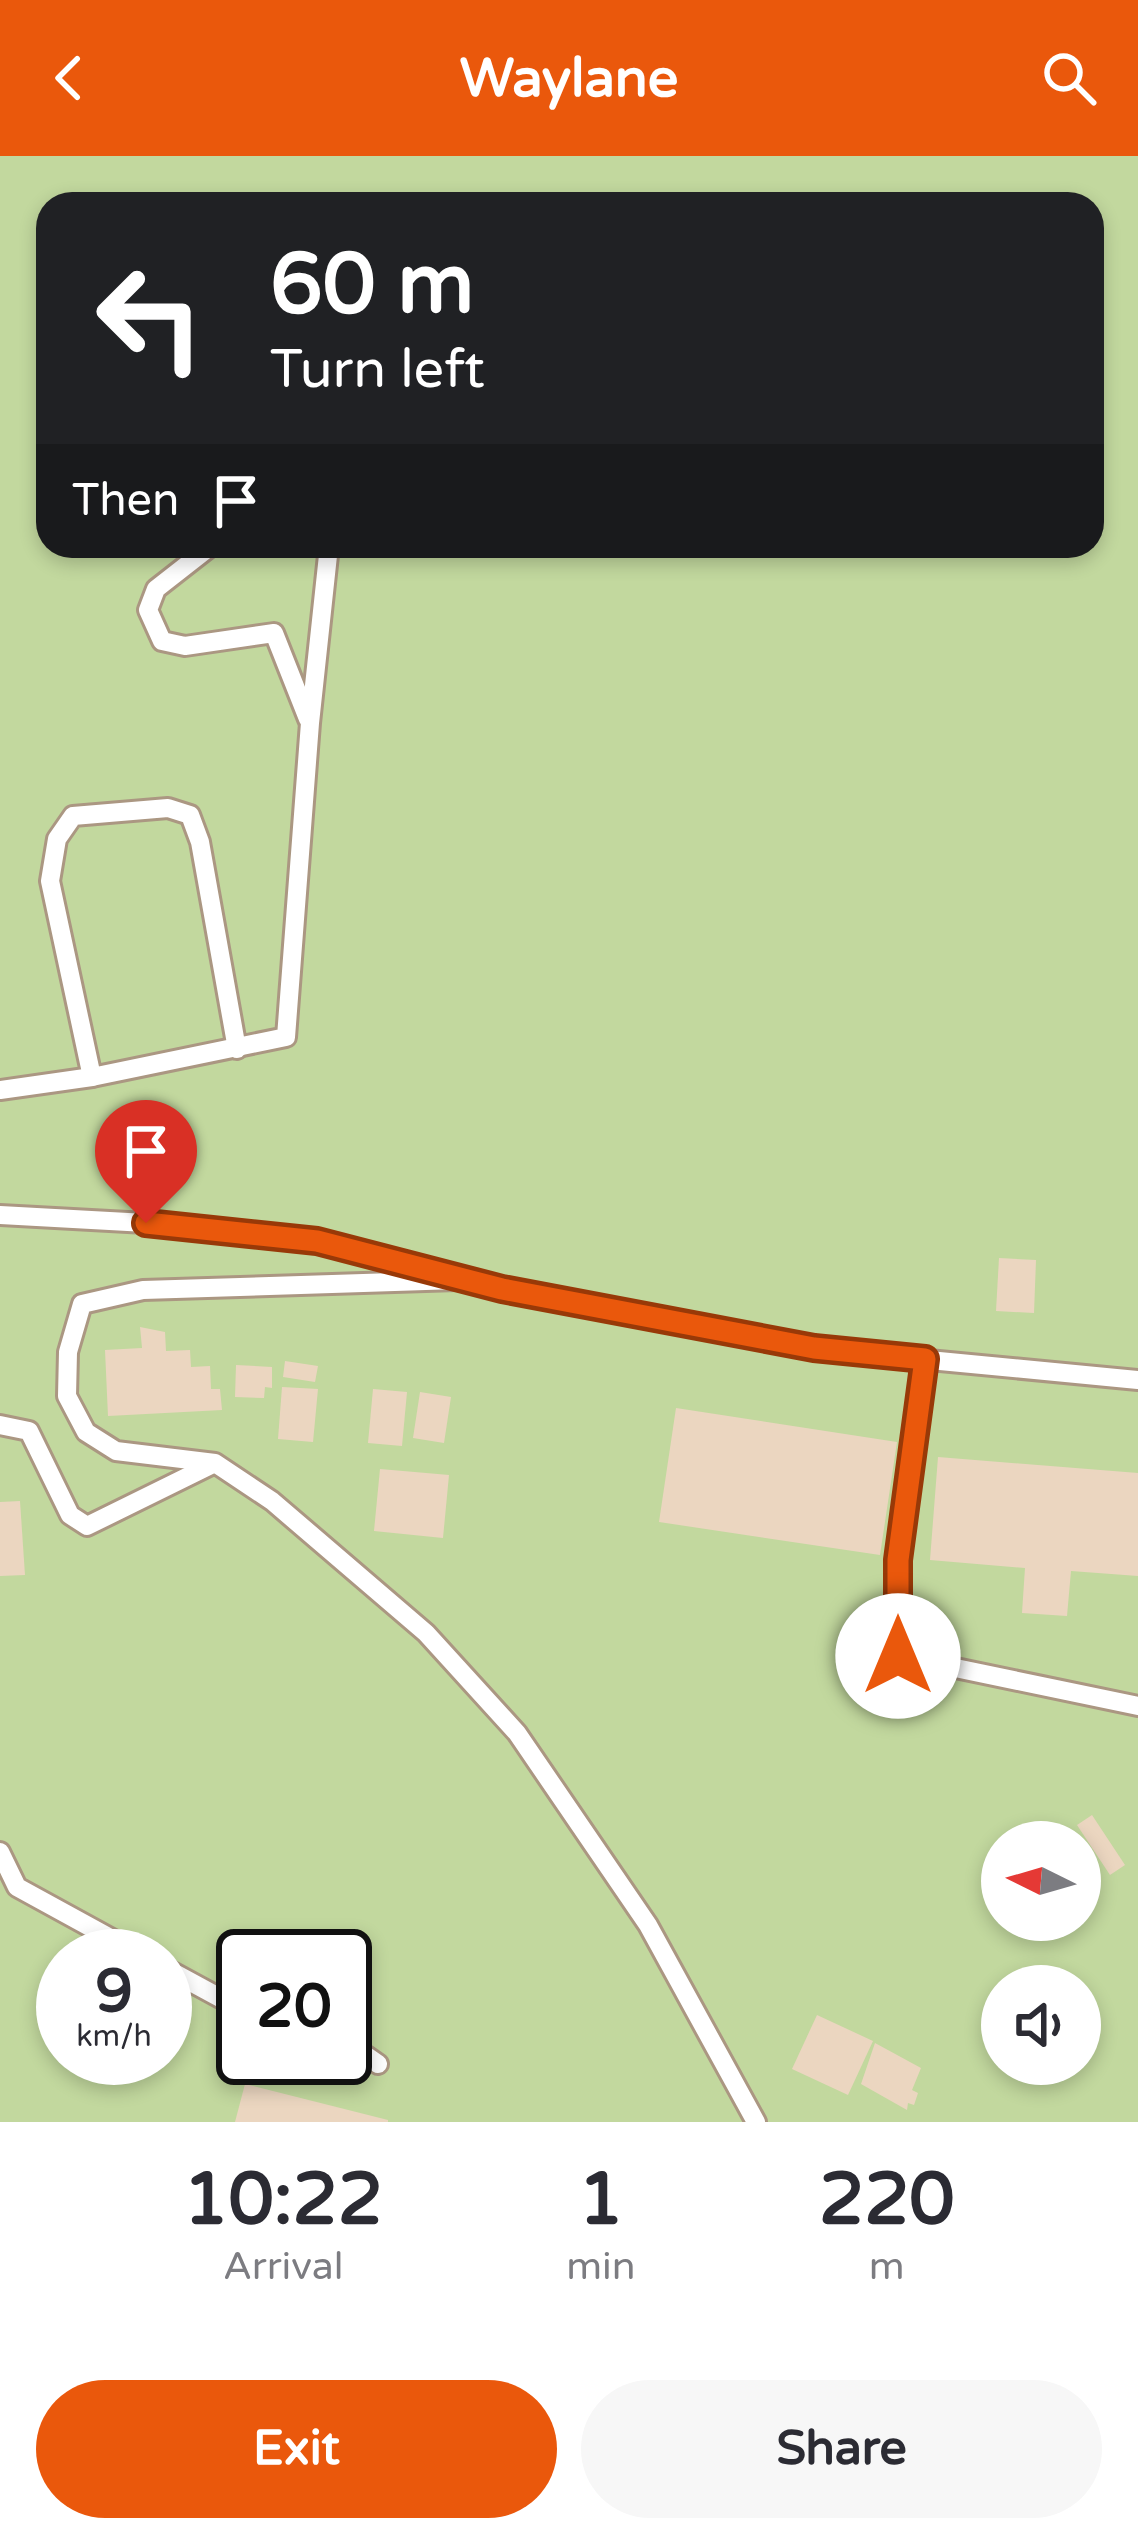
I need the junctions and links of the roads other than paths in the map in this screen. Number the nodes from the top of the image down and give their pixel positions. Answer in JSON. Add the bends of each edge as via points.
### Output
{"nodes":[{"id":1,"x":196,"y":558,"type":"edge"},
{"id":2,"x":328,"y":558,"type":"edge"},
{"id":3,"x":310,"y":724,"type":"junction"},
{"id":4,"x":237,"y":1049,"type":"junction"},
{"id":5,"x":92,"y":1077,"type":"junction"},
{"id":6,"x":0,"y":1090,"type":"edge"},
{"id":7,"x":0,"y":1215,"type":"edge"},
{"id":8,"x":457,"y":1280,"type":"junction"},
{"id":9,"x":925,"y":1359,"type":"junction"},
{"id":10,"x":1138,"y":1380,"type":"edge"},
{"id":11,"x":0,"y":1425,"type":"edge"},
{"id":12,"x":215,"y":1463,"type":"junction"},
{"id":13,"x":1138,"y":1706,"type":"edge"},
{"id":14,"x":0,"y":1852,"type":"edge"},
{"id":15,"x":94,"y":1929,"type":"edge"},
{"id":16,"x":372,"y":2061,"type":"edge"},
{"id":17,"x":378,"y":2065,"type":"dead end"},
{"id":18,"x":756,"y":2122,"type":"edge"}],
"edges":[{"from":1,"to":3,"type":"lane","via":[[156,589],[148,610],[163,641],[185,646],[274,633]]},
{"from":2,"to":3,"type":"lane"},
{"from":3,"to":4,"type":"lane","via":[[286,1037]]},
{"from":4,"to":5,"type":"lane"},
{"from":4,"to":5,"type":"lane","via":[[190,815],[168,808],[74,815],[57,839],[50,881]]},
{"from":5,"to":6,"type":"lane"},
{"from":7,"to":8,"type":"lane","via":[[317,1241]]},
{"from":8,"to":9,"type":"lane","via":[[814,1348]]},
{"from":8,"to":12,"type":"lane","via":[[143,1290],[82,1304],[68,1352],[67,1396],[86,1432],[116,1451]]},
{"from":9,"to":10,"type":"lane"},
{"from":9,"to":13,"type":"lane","via":[[898,1560],[898,1656]]},
{"from":11,"to":12,"type":"lane","via":[[29,1431],[70,1515],[87,1526]]},
{"from":12,"to":18,"type":"lane","via":[[272,1501],[426,1633],[518,1733],[648,1924]]},
{"from":14,"to":15,"type":"lane","via":[[17,1887]]},
{"from":16,"to":17,"type":"lane"}]}
